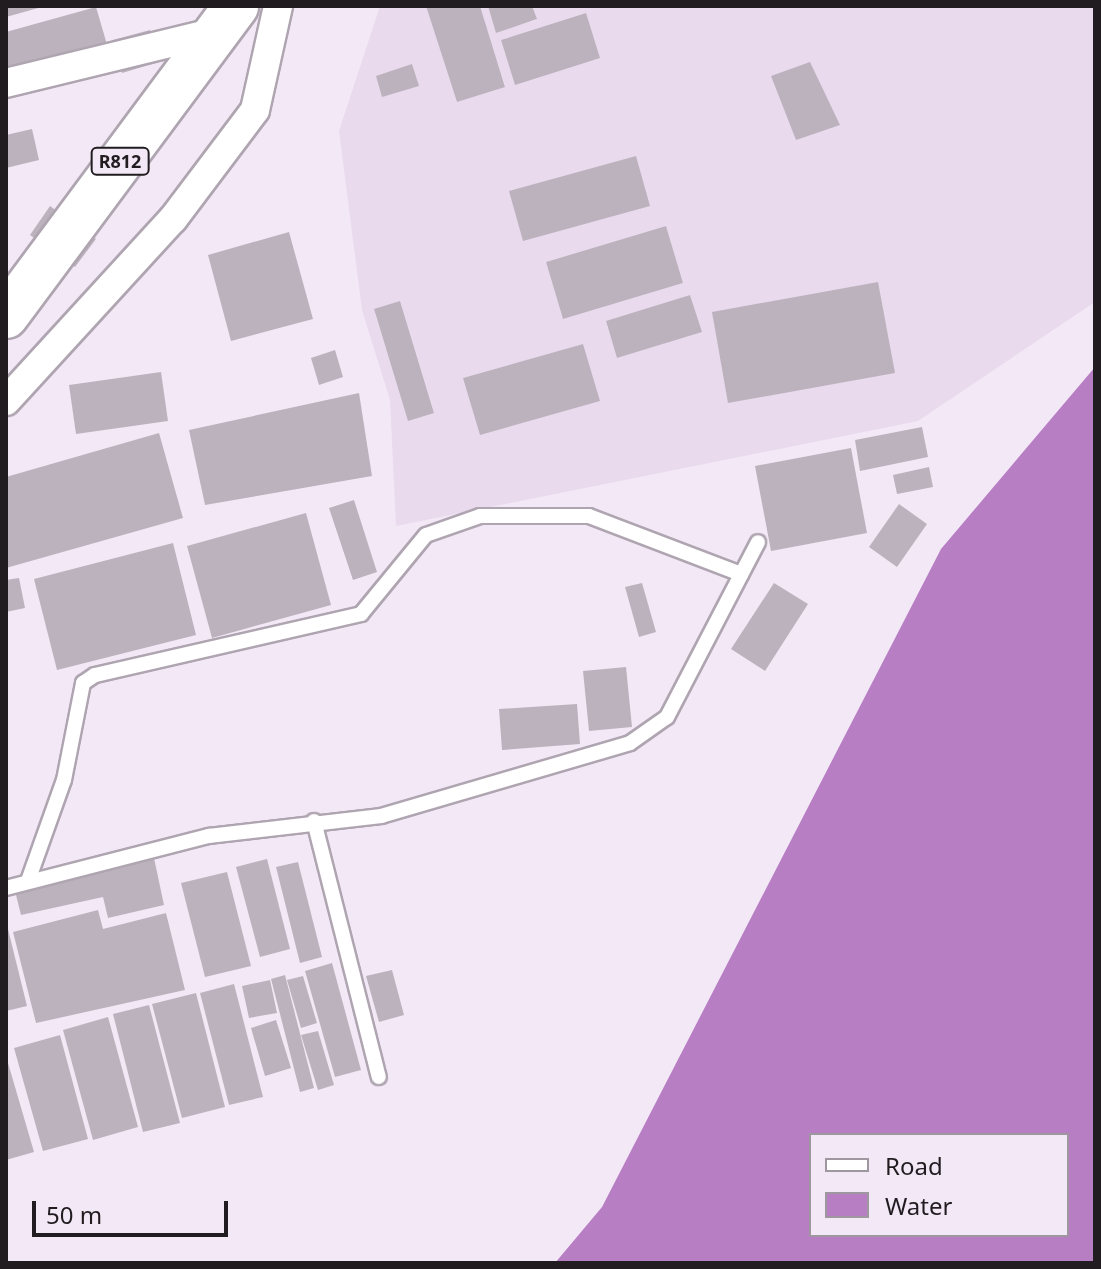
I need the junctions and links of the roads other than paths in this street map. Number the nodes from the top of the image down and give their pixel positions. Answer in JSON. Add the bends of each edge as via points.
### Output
{"nodes":[{"id":1,"x":278,"y":6,"type":"edge"},
{"id":2,"x":226,"y":19,"type":"edge"},
{"id":3,"x":6,"y":83,"type":"edge"},
{"id":4,"x":6,"y":316,"type":"edge"},
{"id":5,"x":6,"y":401,"type":"edge"},
{"id":6,"x":758,"y":542,"type":"dead end"},
{"id":7,"x":741,"y":574,"type":"junction"},
{"id":8,"x":314,"y":821,"type":"junction"},
{"id":9,"x":28,"y":881,"type":"junction"},
{"id":10,"x":6,"y":888,"type":"edge"},
{"id":11,"x":379,"y":1077,"type":"dead end"}],
"edges":[{"from":1,"to":5,"type":"street","via":[[255,110],[173,219]]},
{"from":2,"to":3,"type":"street"},
{"from":2,"to":4,"type":"main road","number":"R812"},
{"from":6,"to":7,"type":"lane"},
{"from":7,"to":8,"type":"lane","via":[[667,717],[630,743],[381,816]]},
{"from":7,"to":9,"type":"lane","via":[[589,516],[480,516],[426,535],[361,614],[95,675],[83,683],[64,780]]},
{"from":8,"to":9,"type":"lane","via":[[209,836]]},
{"from":8,"to":11,"type":"lane"},
{"from":9,"to":10,"type":"lane"}]}
